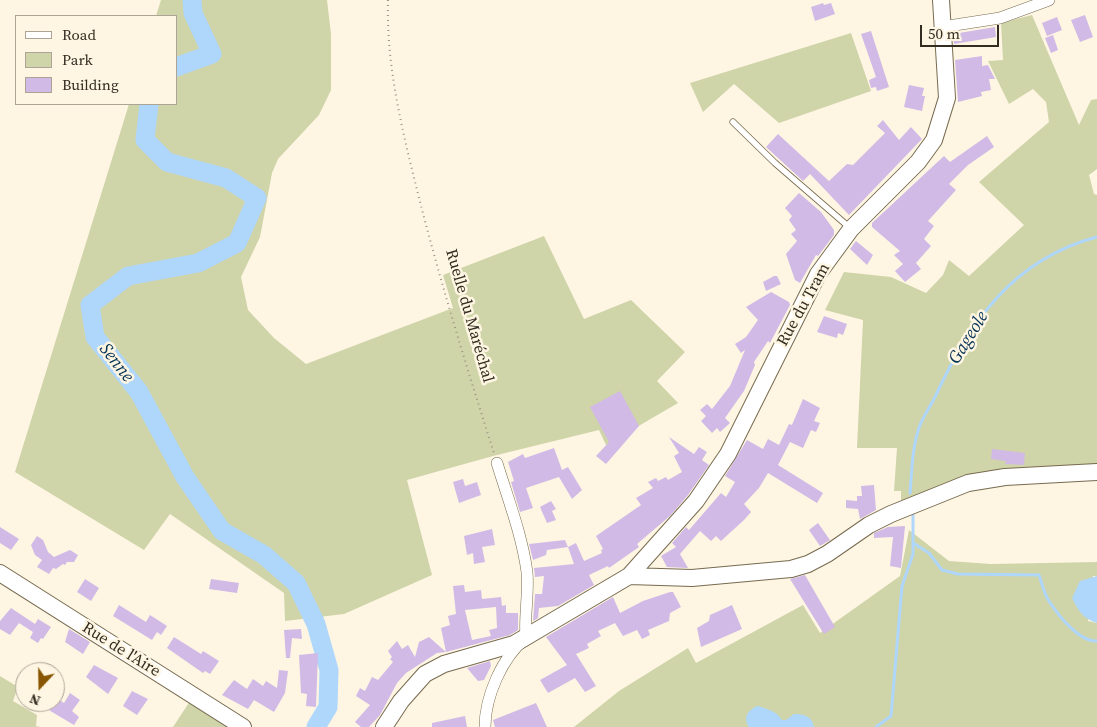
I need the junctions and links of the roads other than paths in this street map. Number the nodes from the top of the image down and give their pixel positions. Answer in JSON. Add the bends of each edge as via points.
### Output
{"nodes":[{"id":1,"x":941,"y":0,"type":"edge"},
{"id":2,"x":1049,"y":0,"type":"edge"},
{"id":3,"x":942,"y":26,"type":"junction"},
{"id":4,"x":733,"y":122,"type":"dead end"},
{"id":5,"x":851,"y":229,"type":"junction"},
{"id":6,"x":497,"y":463,"type":"road end"},
{"id":7,"x":1097,"y":472,"type":"edge"},
{"id":8,"x":0,"y":573,"type":"edge"},
{"id":9,"x":629,"y":576,"type":"junction"},
{"id":10,"x":526,"y":638,"type":"junction"},
{"id":11,"x":243,"y":727,"type":"edge"},
{"id":12,"x":384,"y":727,"type":"edge"},
{"id":13,"x":485,"y":727,"type":"edge"}],
"edges":[{"from":1,"to":3,"type":"street","name":"Rue du Tram"},
{"from":2,"to":3,"type":"street","via":[[1000,18]]},
{"from":3,"to":5,"type":"street","name":"Rue du Tram","via":[[947,98],[934,140],[918,162]]},
{"from":4,"to":5,"type":"lane"},
{"from":5,"to":9,"type":"street","name":"Rue du Tram","via":[[806,294],[728,454],[696,501]]},
{"from":6,"to":10,"type":"street","via":[[527,575]]},
{"from":7,"to":9,"type":"street","via":[[968,483],[891,514],[827,554],[791,569],[692,578]]},
{"from":8,"to":11,"type":"street","name":"Rue de l'Aire"},
{"from":9,"to":10,"type":"street","name":"Rue du Tram"},
{"from":10,"to":12,"type":"street","name":"Rue du Tram","via":[[444,664],[425,674]]},
{"from":10,"to":13,"type":"street","via":[[504,666],[489,702]]}]}
